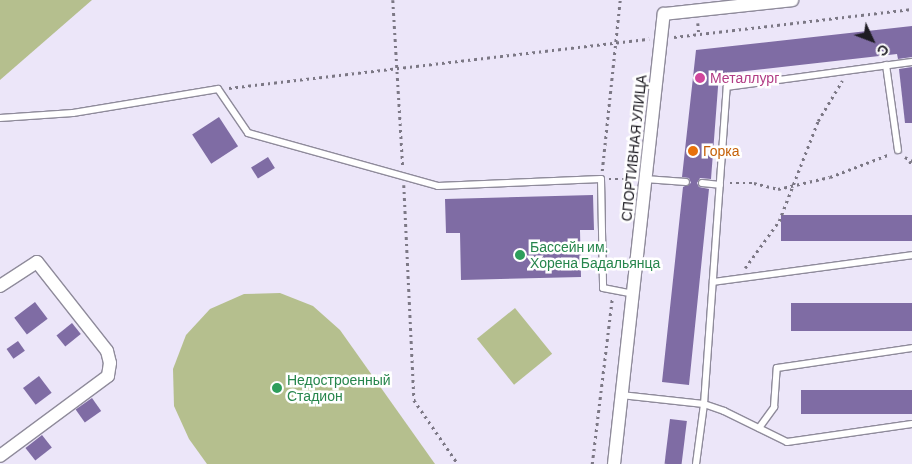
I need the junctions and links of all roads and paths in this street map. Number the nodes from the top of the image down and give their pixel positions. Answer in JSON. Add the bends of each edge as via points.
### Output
{"nodes":[{"id":1,"x":393,"y":0,"type":"edge"},
{"id":2,"x":620,"y":0,"type":"edge"},
{"id":3,"x":792,"y":0,"type":"edge"},
{"id":4,"x":912,"y":9,"type":"edge"},
{"id":5,"x":661,"y":37,"type":"junction"},
{"id":6,"x":617,"y":42,"type":"junction"},
{"id":7,"x":912,"y":62,"type":"edge"},
{"id":8,"x":886,"y":65,"type":"junction"},
{"id":9,"x":398,"y":68,"type":"junction"},
{"id":10,"x":851,"y":70,"type":"junction"},
{"id":11,"x":218,"y":89,"type":"junction"},
{"id":12,"x":0,"y":118,"type":"edge"},
{"id":13,"x":898,"y":150,"type":"junction"},
{"id":14,"x":911,"y":161,"type":"edge"},
{"id":15,"x":912,"y":167,"type":"edge"},
{"id":16,"x":403,"y":176,"type":"junction"},
{"id":17,"x":602,"y":179,"type":"junction"},
{"id":18,"x":646,"y":179,"type":"junction"},
{"id":19,"x":686,"y":182,"type":"dead end"},
{"id":20,"x":702,"y":183,"type":"dead end"},
{"id":21,"x":720,"y":184,"type":"junction"},
{"id":22,"x":794,"y":185,"type":"junction"},
{"id":23,"x":912,"y":255,"type":"edge"},
{"id":24,"x":737,"y":279,"type":"junction"},
{"id":25,"x":713,"y":282,"type":"junction"},
{"id":26,"x":0,"y":286,"type":"edge"},
{"id":27,"x":613,"y":290,"type":"junction"},
{"id":28,"x":633,"y":294,"type":"junction"},
{"id":29,"x":912,"y":348,"type":"edge"},
{"id":30,"x":622,"y":395,"type":"junction"},
{"id":31,"x":704,"y":404,"type":"junction"},
{"id":32,"x":912,"y":424,"type":"edge"},
{"id":33,"x":760,"y":428,"type":"junction"},
{"id":34,"x":0,"y":456,"type":"edge"},
{"id":35,"x":458,"y":464,"type":"edge"},
{"id":36,"x":592,"y":464,"type":"edge"},
{"id":37,"x":614,"y":464,"type":"edge"},
{"id":38,"x":696,"y":464,"type":"edge"}],
"edges":[{"from":1,"to":9,"type":"path"},
{"from":2,"to":6,"type":"path"},
{"from":3,"to":5,"type":"street","name":"СПОРТИВНАЯ УЛИЦА","via":[[664,14]]},
{"from":4,"to":5,"type":"path"},
{"from":5,"to":6,"type":"path"},
{"from":5,"to":18,"type":"street","name":"СПОРТИВНАЯ УЛИЦА"},
{"from":6,"to":9,"type":"path"},
{"from":6,"to":17,"type":"path"},
{"from":7,"to":8,"type":"lane"},
{"from":8,"to":10,"type":"lane"},
{"from":8,"to":13,"type":"lane"},
{"from":9,"to":11,"type":"path"},
{"from":9,"to":16,"type":"path"},
{"from":10,"to":21,"type":"lane","via":[[726,87]]},
{"from":10,"to":22,"type":"path","via":[[832,94],[818,121]]},
{"from":11,"to":12,"type":"lane","via":[[73,113]]},
{"from":11,"to":16,"type":"lane","via":[[248,133]]},
{"from":13,"to":14,"type":"path"},
{"from":13,"to":22,"type":"path","via":[[830,177]]},
{"from":14,"to":15,"type":"path"},
{"from":16,"to":17,"type":"lane","via":[[438,186]]},
{"from":16,"to":35,"type":"path","via":[[414,400]]},
{"from":17,"to":18,"type":"path"},
{"from":17,"to":27,"type":"lane","via":[[603,288]]},
{"from":18,"to":19,"type":"lane"},
{"from":18,"to":28,"type":"street","name":"СПОРТИВНАЯ УЛИЦА"},
{"from":20,"to":21,"type":"lane"},
{"from":21,"to":22,"type":"path","via":[[754,183],[778,189]]},
{"from":21,"to":25,"type":"lane"},
{"from":22,"to":24,"type":"path","via":[[779,221]]},
{"from":23,"to":24,"type":"lane"},
{"from":24,"to":25,"type":"lane"},
{"from":25,"to":31,"type":"lane"},
{"from":26,"to":34,"type":"street","via":[[37,262],[107,351],[110,363],[108,376]]},
{"from":27,"to":28,"type":"lane"},
{"from":27,"to":36,"type":"path"},
{"from":28,"to":30,"type":"street","name":"СПОРТИВНАЯ УЛИЦА"},
{"from":29,"to":33,"type":"lane","via":[[777,368],[774,407]]},
{"from":30,"to":31,"type":"lane"},
{"from":30,"to":37,"type":"street","name":"СПОРТИВНАЯ УЛИЦА"},
{"from":31,"to":33,"type":"lane"},
{"from":31,"to":38,"type":"lane"},
{"from":32,"to":33,"type":"lane","via":[[787,442]]}]}
